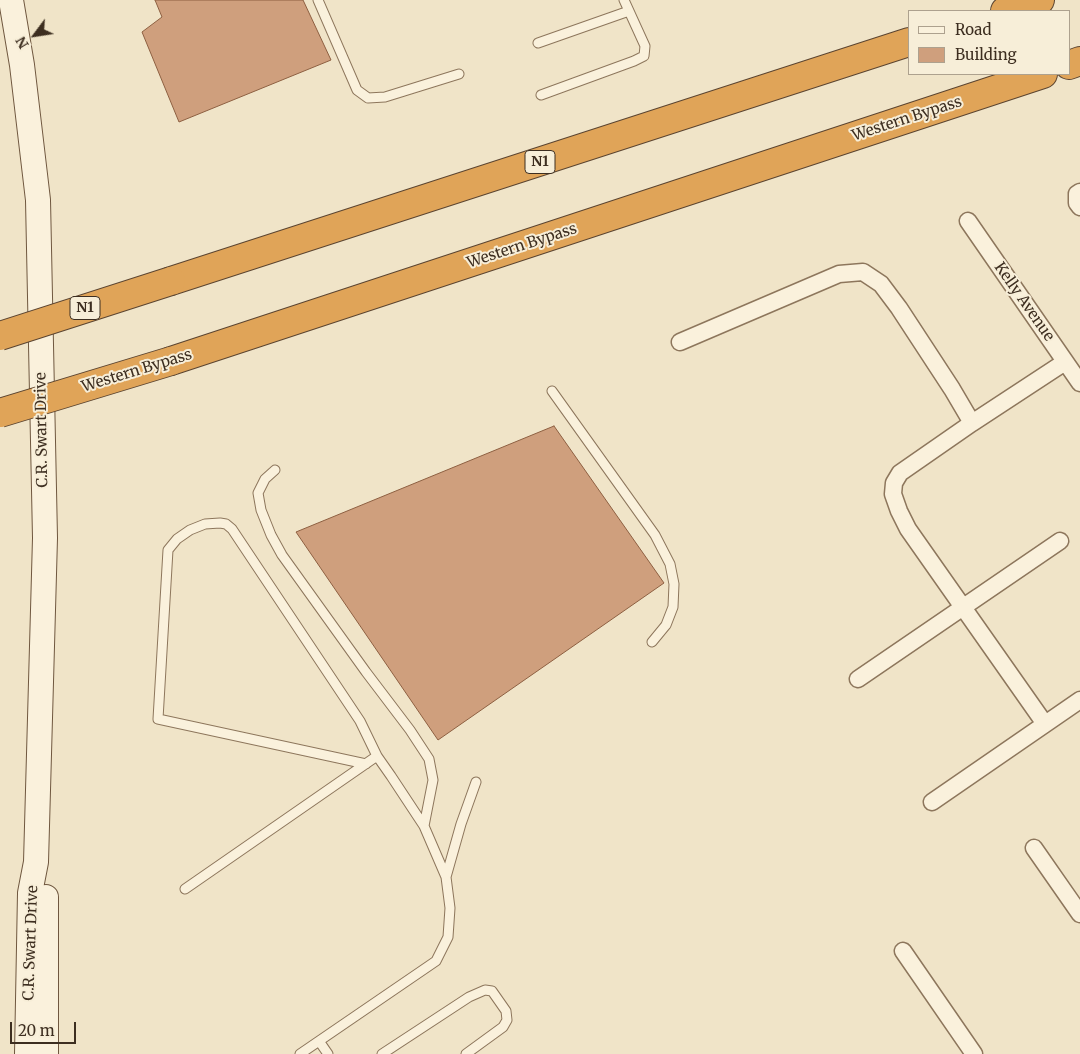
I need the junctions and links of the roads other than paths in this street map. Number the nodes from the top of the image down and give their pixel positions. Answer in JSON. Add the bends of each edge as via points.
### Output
{"nodes":[{"id":1,"x":11,"y":0,"type":"edge"},
{"id":2,"x":318,"y":0,"type":"edge"},
{"id":3,"x":624,"y":0,"type":"edge"},
{"id":4,"x":1040,"y":0,"type":"edge"},
{"id":5,"x":1008,"y":10,"type":"edge"},
{"id":6,"x":629,"y":11,"type":"junction"},
{"id":7,"x":908,"y":42,"type":"edge"},
{"id":8,"x":538,"y":43,"type":"dead end"},
{"id":9,"x":460,"y":74,"type":"dead end"},
{"id":10,"x":1039,"y":75,"type":"edge"},
{"id":11,"x":541,"y":95,"type":"dead end"},
{"id":12,"x":1080,"y":192,"type":"edge"},
{"id":13,"x":1080,"y":207,"type":"edge"},
{"id":14,"x":968,"y":221,"type":"dead end"},
{"id":15,"x":0,"y":336,"type":"edge"},
{"id":16,"x":680,"y":342,"type":"dead end"},
{"id":17,"x":1064,"y":362,"type":"junction"},
{"id":18,"x":1080,"y":383,"type":"edge"},
{"id":19,"x":552,"y":391,"type":"dead end"},
{"id":20,"x":0,"y":413,"type":"edge"},
{"id":21,"x":972,"y":423,"type":"junction"},
{"id":22,"x":275,"y":470,"type":"dead end"},
{"id":23,"x":1060,"y":541,"type":"dead end"},
{"id":24,"x":964,"y":607,"type":"junction"},
{"id":25,"x":652,"y":642,"type":"dead end"},
{"id":26,"x":858,"y":679,"type":"dead end"},
{"id":27,"x":1080,"y":700,"type":"edge"},
{"id":28,"x":1045,"y":724,"type":"junction"},
{"id":29,"x":377,"y":756,"type":"junction"},
{"id":30,"x":366,"y":764,"type":"junction"},
{"id":31,"x":476,"y":782,"type":"dead end"},
{"id":32,"x":932,"y":802,"type":"dead end"},
{"id":33,"x":424,"y":826,"type":"junction"},
{"id":34,"x":1034,"y":848,"type":"dead end"},
{"id":35,"x":36,"y":862,"type":"junction"},
{"id":36,"x":446,"y":877,"type":"junction"},
{"id":37,"x":185,"y":889,"type":"dead end"},
{"id":38,"x":1080,"y":914,"type":"edge"},
{"id":39,"x":903,"y":952,"type":"dead end"},
{"id":40,"x":319,"y":1041,"type":"junction"},
{"id":41,"x":27,"y":1054,"type":"edge"},
{"id":42,"x":46,"y":1054,"type":"edge"},
{"id":43,"x":300,"y":1054,"type":"edge"},
{"id":44,"x":328,"y":1054,"type":"edge"},
{"id":45,"x":382,"y":1054,"type":"edge"},
{"id":46,"x":466,"y":1054,"type":"edge"},
{"id":47,"x":974,"y":1054,"type":"edge"}],
"edges":[{"from":1,"to":35,"type":"street","name":"C.R. Swart Drive","via":[[38,200],[45,538]]},
{"from":2,"to":9,"type":"lane","via":[[357,90],[368,98],[385,97]]},
{"from":3,"to":6,"type":"lane"},
{"from":4,"to":5,"type":"highway"},
{"from":6,"to":8,"type":"lane"},
{"from":6,"to":11,"type":"lane","via":[[645,46],[644,56]]},
{"from":7,"to":15,"type":"highway","number":"N1","bridge":true},
{"from":10,"to":20,"type":"highway","name":"Western Bypass","bridge":true,"via":[[171,361]]},
{"from":12,"to":13,"type":"street","via":[[1077,194]]},
{"from":14,"to":17,"type":"street","name":"Kelly Avenue"},
{"from":16,"to":21,"type":"street","via":[[839,274],[863,272],[881,284],[899,308]]},
{"from":17,"to":18,"type":"street","name":"Kelly Avenue"},
{"from":17,"to":21,"type":"street"},
{"from":19,"to":25,"type":"lane","via":[[655,534],[670,564],[674,584],[673,607],[666,624]]},
{"from":21,"to":24,"type":"street","via":[[900,473],[894,483],[893,494],[908,529]]},
{"from":22,"to":33,"type":"lane","via":[[265,479],[258,493],[271,535],[282,555],[429,759],[433,780]]},
{"from":23,"to":24,"type":"street"},
{"from":24,"to":26,"type":"street"},
{"from":24,"to":28,"type":"street"},
{"from":27,"to":28,"type":"street"},
{"from":28,"to":32,"type":"street"},
{"from":29,"to":30,"type":"lane"},
{"from":29,"to":30,"type":"lane","via":[[360,721],[232,529],[226,524],[205,524],[177,539],[168,550],[158,719]]},
{"from":29,"to":33,"type":"lane"},
{"from":30,"to":37,"type":"lane"},
{"from":31,"to":36,"type":"lane"},
{"from":33,"to":36,"type":"lane"},
{"from":34,"to":38,"type":"street"},
{"from":35,"to":41,"type":"street","name":"C.R. Swart Drive","via":[[30,892]]},
{"from":35,"to":42,"type":"street","name":"C.R. Swart Drive","via":[[46,892]]},
{"from":36,"to":40,"type":"lane","via":[[450,908],[448,937],[436,961]]},
{"from":39,"to":47,"type":"street"},
{"from":40,"to":43,"type":"lane"},
{"from":40,"to":44,"type":"lane"},
{"from":45,"to":46,"type":"lane","via":[[469,997],[485,990],[492,991],[506,1011],[506,1020],[503,1027]]}]}
